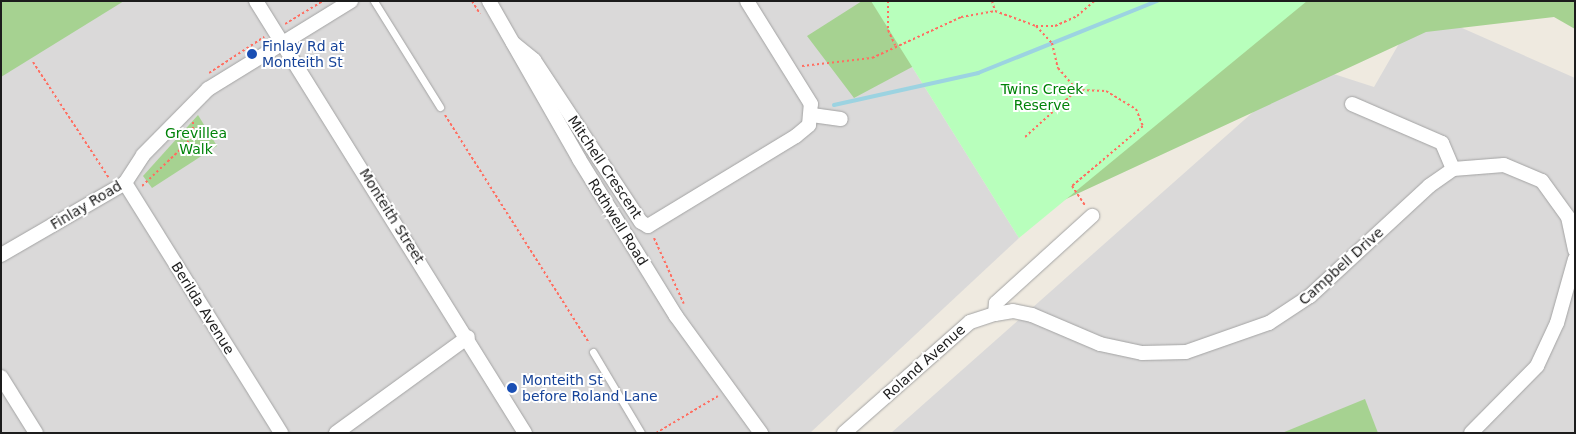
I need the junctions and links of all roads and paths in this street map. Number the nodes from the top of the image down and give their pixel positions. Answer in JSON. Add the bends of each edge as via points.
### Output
{"nodes":[{"id":1,"x":256,"y":1,"type":"edge"},
{"id":2,"x":323,"y":1,"type":"edge"},
{"id":3,"x":351,"y":1,"type":"edge"},
{"id":4,"x":374,"y":1,"type":"edge"},
{"id":5,"x":489,"y":1,"type":"edge"},
{"id":6,"x":747,"y":1,"type":"edge"},
{"id":7,"x":888,"y":1,"type":"edge"},
{"id":8,"x":992,"y":1,"type":"edge"},
{"id":9,"x":1094,"y":1,"type":"edge"},
{"id":10,"x":995,"y":11,"type":"junction"},
{"id":11,"x":283,"y":25,"type":"dead end"},
{"id":12,"x":1036,"y":26,"type":"junction"},
{"id":13,"x":513,"y":43,"type":"junction"},
{"id":14,"x":282,"y":44,"type":"junction"},
{"id":15,"x":896,"y":46,"type":"junction"},
{"id":16,"x":33,"y":62,"type":"dead end"},
{"id":17,"x":788,"y":67,"type":"junction"},
{"id":18,"x":1077,"y":90,"type":"junction"},
{"id":19,"x":1352,"y":104,"type":"dead end"},
{"id":20,"x":440,"y":107,"type":"joint"},
{"id":21,"x":188,"y":108,"type":"junction"},
{"id":22,"x":812,"y":115,"type":"junction"},
{"id":23,"x":841,"y":119,"type":"dead end"},
{"id":24,"x":1025,"y":137,"type":"dead end"},
{"id":25,"x":1453,"y":169,"type":"junction"},
{"id":26,"x":110,"y":180,"type":"dead end"},
{"id":27,"x":128,"y":188,"type":"junction"},
{"id":28,"x":1092,"y":216,"type":"joint"},
{"id":29,"x":648,"y":226,"type":"junction"},
{"id":30,"x":1575,"y":250,"type":"edge"},
{"id":31,"x":1,"y":255,"type":"edge"},
{"id":32,"x":1575,"y":259,"type":"edge"},
{"id":33,"x":685,"y":303,"type":"dead end"},
{"id":34,"x":995,"y":314,"type":"junction"},
{"id":35,"x":468,"y":337,"type":"junction"},
{"id":36,"x":593,"y":352,"type":"joint"},
{"id":37,"x":1,"y":377,"type":"edge"},
{"id":38,"x":730,"y":389,"type":"junction"},
{"id":39,"x":36,"y":433,"type":"edge"},
{"id":40,"x":281,"y":433,"type":"edge"},
{"id":41,"x":336,"y":433,"type":"edge"},
{"id":42,"x":525,"y":433,"type":"edge"},
{"id":43,"x":641,"y":433,"type":"edge"},
{"id":44,"x":656,"y":433,"type":"edge"},
{"id":45,"x":761,"y":433,"type":"edge"},
{"id":46,"x":844,"y":433,"type":"edge"},
{"id":47,"x":1471,"y":433,"type":"edge"}],
"edges":[{"from":1,"to":14,"type":"street","name":"Monteith Street"},
{"from":2,"to":11,"type":"path"},
{"from":3,"to":14,"type":"street","name":"Finlay Road"},
{"from":4,"to":20,"type":"lane"},
{"from":5,"to":13,"type":"street","name":"Rothwell Road"},
{"from":6,"to":17,"type":"street"},
{"from":7,"to":15,"type":"path","via":[[888,30]]},
{"from":8,"to":10,"type":"path"},
{"from":9,"to":12,"type":"path","via":[[1077,16],[1056,26]]},
{"from":10,"to":12,"type":"path"},
{"from":10,"to":15,"type":"path","via":[[961,17]]},
{"from":12,"to":18,"type":"path","via":[[1052,43],[1058,68]]},
{"from":13,"to":29,"type":"street","name":"Mitchell Crescent","via":[[534,60],[641,222]]},
{"from":13,"to":38,"type":"street","name":"Rothwell Road","via":[[579,159],[676,316]]},
{"from":14,"to":21,"type":"street","name":"Finlay Road","via":[[208,89]]},
{"from":14,"to":35,"type":"street","name":"Monteith Street"},
{"from":15,"to":17,"type":"path","via":[[872,58]]},
{"from":16,"to":26,"type":"path"},
{"from":17,"to":22,"type":"street","via":[[811,104]]},
{"from":18,"to":24,"type":"path"},
{"from":18,"to":28,"type":"path","via":[[1106,91],[1136,109],[1143,126],[1072,186]]},
{"from":19,"to":25,"type":"street","via":[[1442,143]]},
{"from":20,"to":36,"type":"path"},
{"from":21,"to":27,"type":"street","name":"Finlay Road","via":[[142,155]]},
{"from":21,"to":27,"type":"path","via":[[194,124],[187,143]]},
{"from":22,"to":23,"type":"street"},
{"from":22,"to":29,"type":"street","name":"Mitchell Crescent","via":[[803,132]]},
{"from":25,"to":30,"type":"street","via":[[1504,165],[1542,181],[1568,217]]},
{"from":25,"to":34,"type":"street","name":"Campbell Drive","via":[[1429,186],[1293,309],[1269,323],[1186,352],[1121,351],[1032,315],[1013,311]]},
{"from":27,"to":31,"type":"street","name":"Finlay Road"},
{"from":27,"to":40,"type":"street","name":"Berilda Avenue"},
{"from":28,"to":34,"type":"street","via":[[996,303]]},
{"from":29,"to":33,"type":"path"},
{"from":32,"to":47,"type":"street","via":[[1557,323],[1536,366]]},
{"from":34,"to":46,"type":"street","name":"Roland Avenue","via":[[970,322]]},
{"from":35,"to":41,"type":"street"},
{"from":35,"to":42,"type":"street","name":"Monteith Street"},
{"from":36,"to":43,"type":"lane"},
{"from":37,"to":39,"type":"street"},
{"from":38,"to":44,"type":"path"},
{"from":38,"to":45,"type":"street","name":"Rothwell Road"}]}
